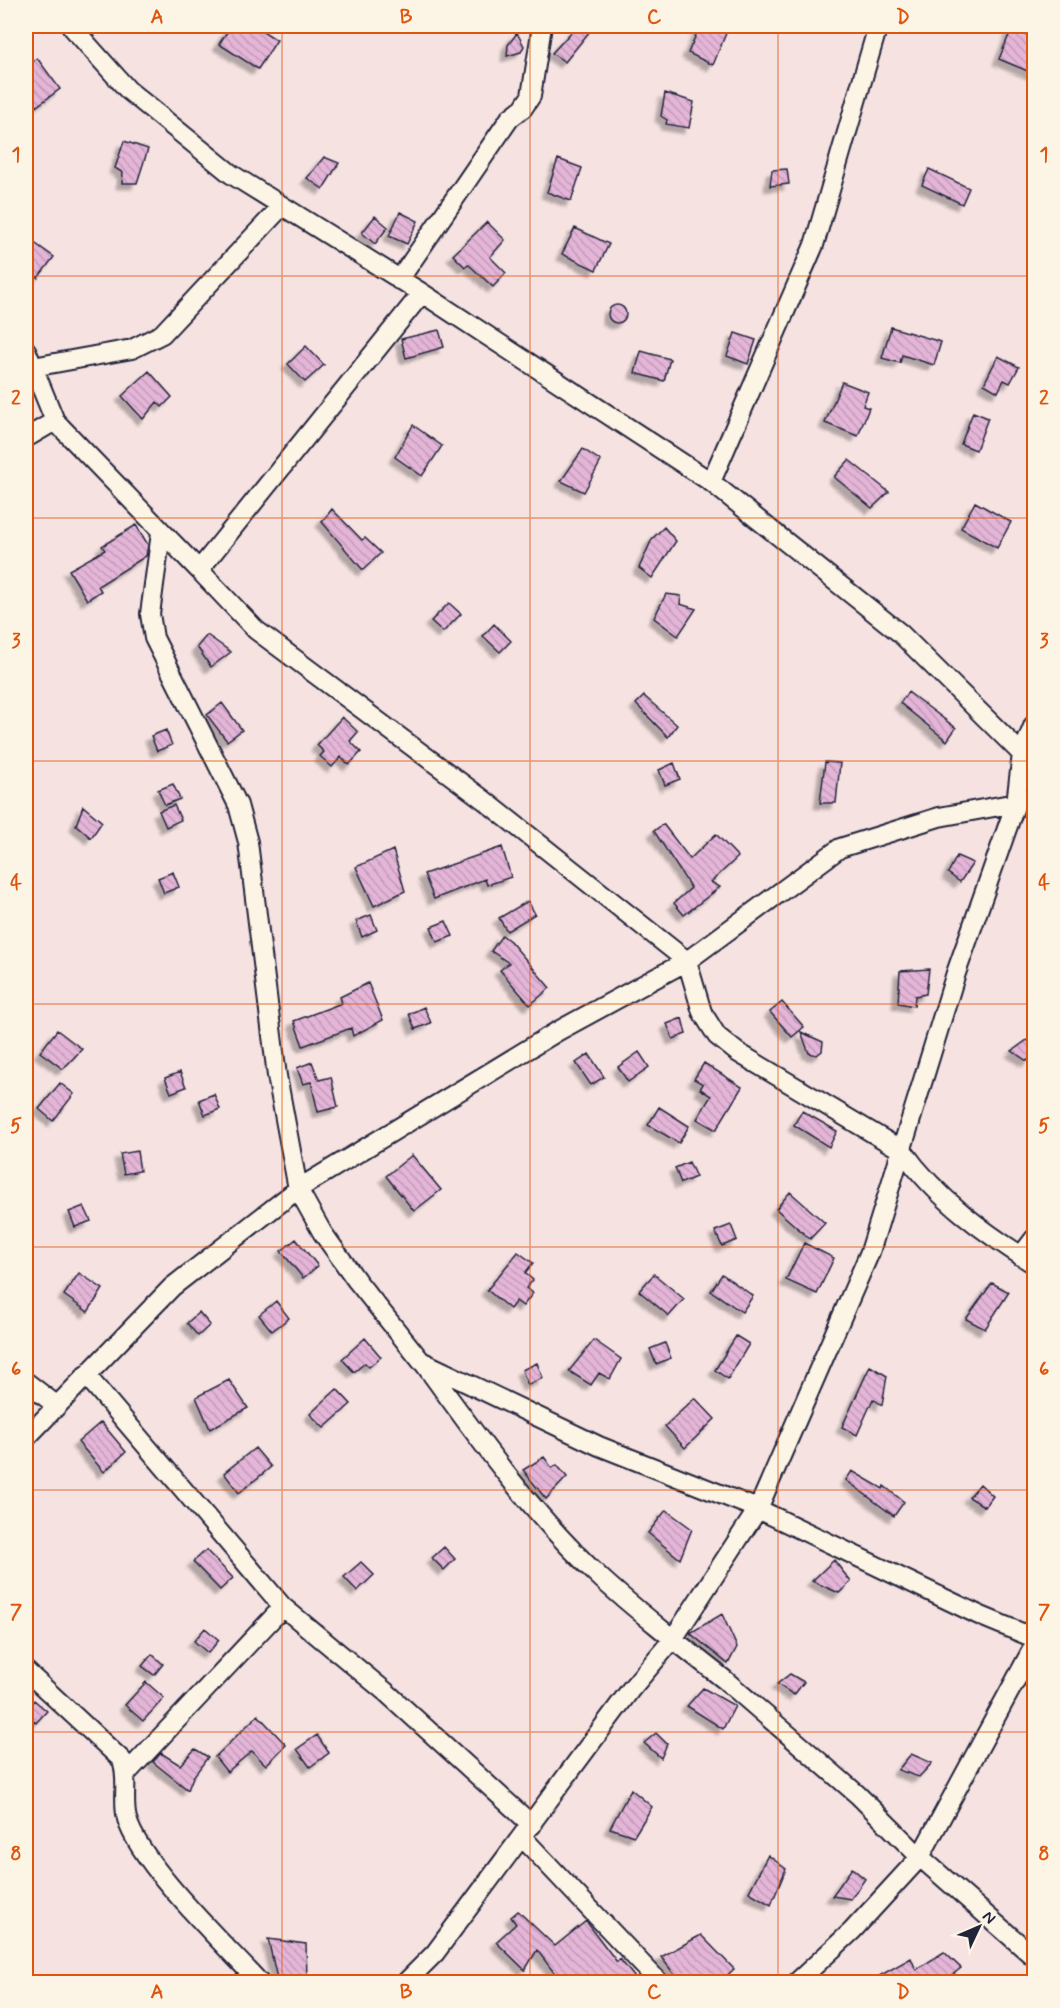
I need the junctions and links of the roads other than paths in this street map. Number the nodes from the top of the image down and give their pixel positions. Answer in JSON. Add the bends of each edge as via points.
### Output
{"nodes":[{"id":1,"x":71,"y":26,"type":"edge"},
{"id":2,"x":542,"y":26,"type":"edge"},
{"id":3,"x":878,"y":26,"type":"edge"},
{"id":4,"x":282,"y":206,"type":"junction"},
{"id":5,"x":399,"y":280,"type":"junction"},
{"id":6,"x":422,"y":293,"type":"junction"},
{"id":7,"x":26,"y":350,"type":"edge"},
{"id":8,"x":33,"y":367,"type":"junction"},
{"id":9,"x":55,"y":422,"type":"junction"},
{"id":10,"x":26,"y":438,"type":"edge"},
{"id":11,"x":711,"y":482,"type":"junction"},
{"id":12,"x":161,"y":533,"type":"junction"},
{"id":13,"x":199,"y":570,"type":"junction"},
{"id":14,"x":1035,"y":724,"type":"edge"},
{"id":15,"x":1028,"y":758,"type":"edge"},
{"id":16,"x":1016,"y":803,"type":"junction"},
{"id":17,"x":687,"y":961,"type":"junction"},
{"id":18,"x":903,"y":1151,"type":"junction"},
{"id":19,"x":298,"y":1189,"type":"junction"},
{"id":20,"x":1035,"y":1239,"type":"edge"},
{"id":21,"x":1028,"y":1260,"type":"edge"},
{"id":22,"x":422,"y":1361,"type":"junction"},
{"id":23,"x":86,"y":1375,"type":"junction"},
{"id":24,"x":26,"y":1382,"type":"edge"},
{"id":25,"x":56,"y":1405,"type":"junction"},
{"id":26,"x":26,"y":1438,"type":"edge"},
{"id":27,"x":758,"y":1509,"type":"junction"},
{"id":28,"x":283,"y":1607,"type":"junction"},
{"id":29,"x":1035,"y":1638,"type":"edge"},
{"id":30,"x":673,"y":1639,"type":"junction"},
{"id":31,"x":1035,"y":1646,"type":"edge"},
{"id":32,"x":26,"y":1671,"type":"edge"},
{"id":33,"x":125,"y":1775,"type":"junction"},
{"id":34,"x":527,"y":1831,"type":"junction"},
{"id":35,"x":920,"y":1857,"type":"junction"},
{"id":36,"x":1035,"y":1957,"type":"edge"},
{"id":37,"x":259,"y":1983,"type":"edge"},
{"id":38,"x":406,"y":1983,"type":"edge"},
{"id":39,"x":659,"y":1983,"type":"edge"},
{"id":40,"x":797,"y":1983,"type":"edge"}],
"edges":[{"from":1,"to":4,"type":"street","via":[[128,90],[231,174]]},
{"from":2,"to":5,"type":"street","via":[[531,96],[510,118]]},
{"from":3,"to":11,"type":"street","via":[[814,245]]},
{"from":4,"to":5,"type":"street"},
{"from":4,"to":8,"type":"street","via":[[162,334],[132,349]]},
{"from":5,"to":6,"type":"street"},
{"from":6,"to":11,"type":"street"},
{"from":6,"to":13,"type":"street"},
{"from":7,"to":8,"type":"street"},
{"from":8,"to":9,"type":"street"},
{"from":9,"to":10,"type":"street"},
{"from":9,"to":12,"type":"street"},
{"from":11,"to":15,"type":"street","via":[[900,633]]},
{"from":12,"to":13,"type":"street"},
{"from":12,"to":19,"type":"street","via":[[150,614],[154,638],[238,805],[248,842],[277,1076]]},
{"from":13,"to":17,"type":"street","via":[[256,630],[484,801]]},
{"from":14,"to":15,"type":"street"},
{"from":15,"to":16,"type":"street"},
{"from":16,"to":17,"type":"street","via":[[939,817],[840,848]]},
{"from":16,"to":18,"type":"street","via":[[956,973]]},
{"from":17,"to":18,"type":"street","via":[[702,1012],[717,1036],[737,1052]]},
{"from":17,"to":19,"type":"street","via":[[558,1030]]},
{"from":18,"to":21,"type":"street","via":[[921,1177],[944,1198]]},
{"from":18,"to":27,"type":"street","via":[[870,1252]]},
{"from":19,"to":22,"type":"street","via":[[322,1232],[357,1281]]},
{"from":19,"to":23,"type":"street","via":[[172,1287]]},
{"from":20,"to":21,"type":"street"},
{"from":22,"to":27,"type":"street","via":[[599,1446]]},
{"from":22,"to":30,"type":"street","via":[[489,1452],[563,1539]]},
{"from":23,"to":25,"type":"street"},
{"from":23,"to":28,"type":"street"},
{"from":24,"to":25,"type":"street"},
{"from":25,"to":26,"type":"street"},
{"from":27,"to":29,"type":"street"},
{"from":27,"to":30,"type":"street"},
{"from":28,"to":33,"type":"street"},
{"from":28,"to":34,"type":"street","via":[[387,1693]]},
{"from":30,"to":34,"type":"street","via":[[631,1689]]},
{"from":30,"to":35,"type":"street","via":[[858,1795]]},
{"from":31,"to":35,"type":"street"},
{"from":32,"to":33,"type":"street","via":[[122,1760]]},
{"from":33,"to":37,"type":"street","via":[[127,1819],[137,1842],[163,1877]]},
{"from":34,"to":38,"type":"street","via":[[435,1953]]},
{"from":34,"to":39,"type":"street"},
{"from":35,"to":36,"type":"street"},
{"from":35,"to":40,"type":"street"}]}
